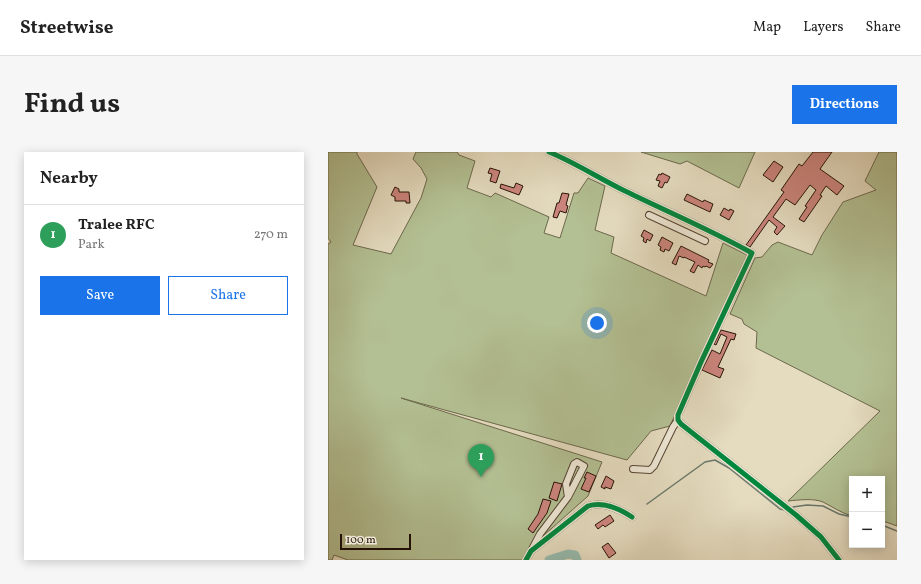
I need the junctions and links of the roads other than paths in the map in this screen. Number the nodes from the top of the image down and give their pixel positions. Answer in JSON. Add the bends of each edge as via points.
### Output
{"nodes":[{"id":1,"x":549,"y":152,"type":"edge"},
{"id":2,"x":649,"y":215,"type":"dead end"},
{"id":3,"x":694,"y":223,"type":"junction"},
{"id":4,"x":689,"y":233,"type":"junction"},
{"id":5,"x":705,"y":241,"type":"dead end"},
{"id":6,"x":678,"y":420,"type":"junction"},
{"id":7,"x":633,"y":469,"type":"dead end"},
{"id":8,"x":568,"y":497,"type":"junction"},
{"id":9,"x":632,"y":517,"type":"dead end"},
{"id":10,"x":531,"y":551,"type":"junction"},
{"id":11,"x":526,"y":560,"type":"edge"},
{"id":12,"x":840,"y":560,"type":"edge"}],
"edges":[{"from":1,"to":3,"type":"street"},
{"from":2,"to":4,"type":"street"},
{"from":3,"to":4,"type":"street"},
{"from":3,"to":6,"type":"street","via":[[752,253],[701,362]]},
{"from":4,"to":5,"type":"street"},
{"from":6,"to":7,"type":"street","via":[[654,466],[650,470]]},
{"from":6,"to":12,"type":"street","via":[[796,515],[821,537]]},
{"from":8,"to":8,"type":"street","via":[[584,466],[577,462],[566,484]]},
{"from":8,"to":10,"type":"street","via":[[540,534]]},
{"from":9,"to":10,"type":"street","via":[[623,511],[599,504],[588,506]]},
{"from":10,"to":11,"type":"street"}]}
